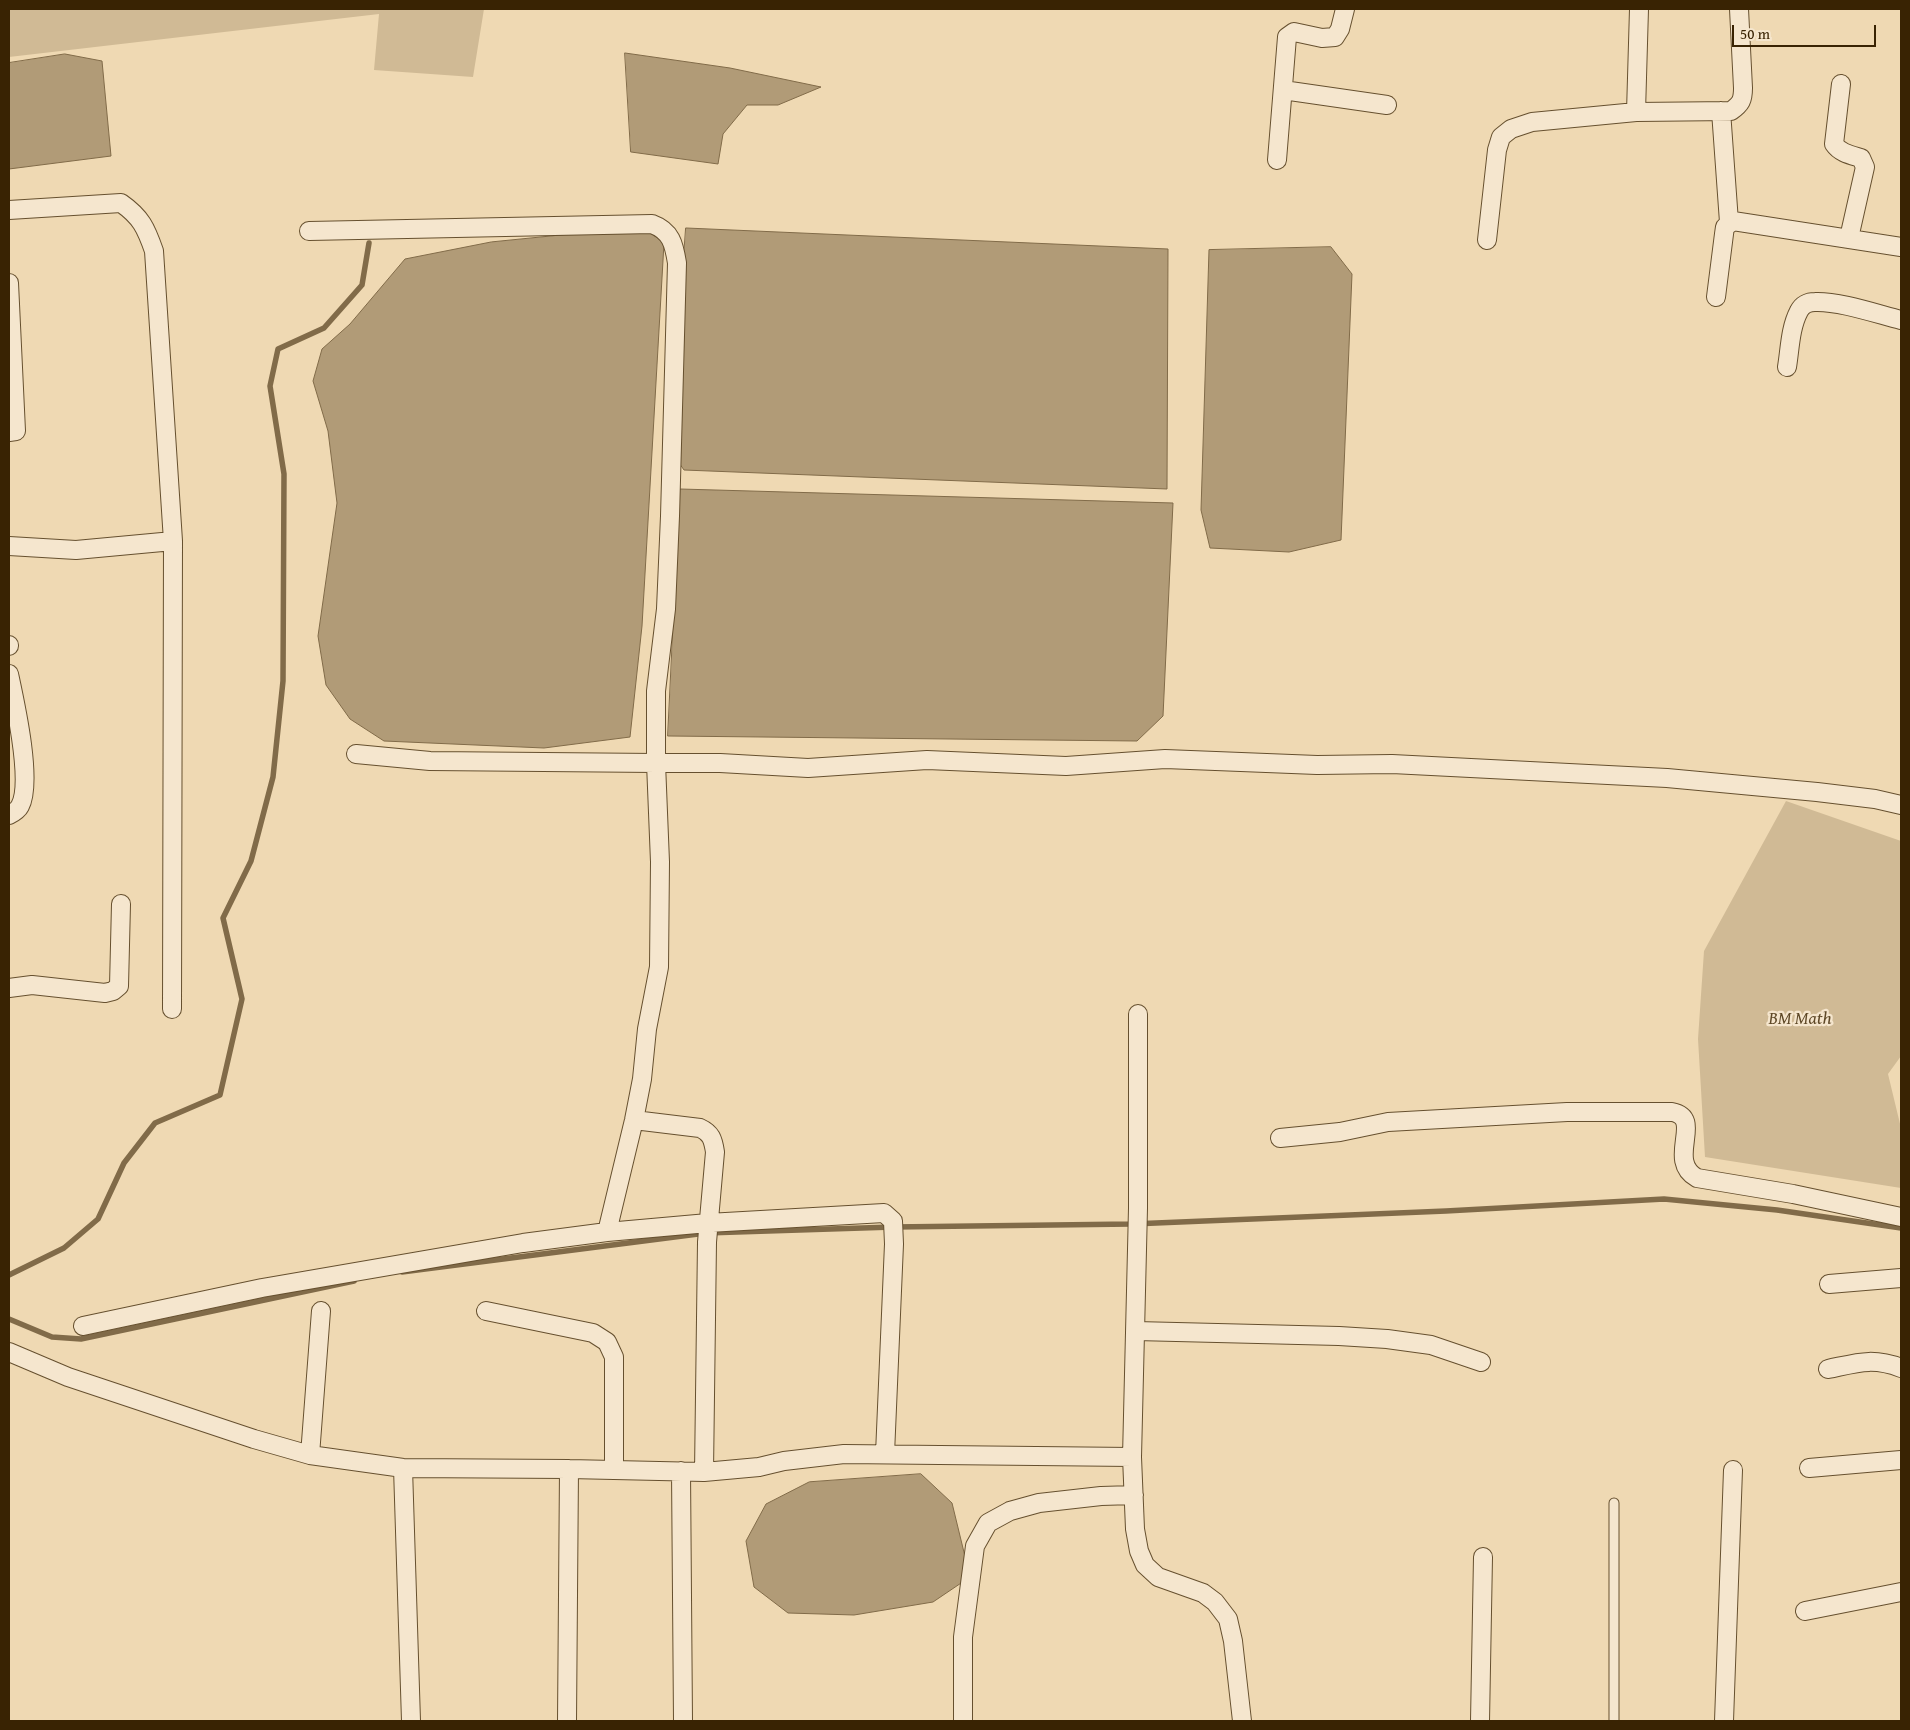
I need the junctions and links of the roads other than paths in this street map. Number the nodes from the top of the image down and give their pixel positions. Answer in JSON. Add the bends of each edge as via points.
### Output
{"nodes":[{"id":1,"x":1345,"y":9,"type":"edge"},
{"id":2,"x":1639,"y":9,"type":"edge"},
{"id":3,"x":1739,"y":9,"type":"edge"},
{"id":4,"x":1841,"y":84,"type":"dead end"},
{"id":5,"x":1283,"y":90,"type":"junction"},
{"id":6,"x":1386,"y":105,"type":"dead end"},
{"id":7,"x":1721,"y":111,"type":"junction"},
{"id":8,"x":1636,"y":112,"type":"junction"},
{"id":9,"x":1277,"y":160,"type":"dead end"},
{"id":10,"x":9,"y":210,"type":"edge"},
{"id":11,"x":1729,"y":222,"type":"junction"},
{"id":12,"x":309,"y":231,"type":"dead end"},
{"id":13,"x":1849,"y":238,"type":"junction"},
{"id":14,"x":1487,"y":240,"type":"dead end"},
{"id":15,"x":1901,"y":246,"type":"edge"},
{"id":16,"x":9,"y":283,"type":"edge"},
{"id":17,"x":1716,"y":297,"type":"dead end"},
{"id":18,"x":1901,"y":320,"type":"edge"},
{"id":19,"x":1787,"y":367,"type":"dead end"},
{"id":20,"x":9,"y":432,"type":"edge"},
{"id":21,"x":173,"y":542,"type":"junction"},
{"id":22,"x":9,"y":546,"type":"edge"},
{"id":23,"x":9,"y":674,"type":"edge"},
{"id":24,"x":356,"y":754,"type":"dead end"},
{"id":25,"x":656,"y":764,"type":"junction"},
{"id":26,"x":1901,"y":805,"type":"edge"},
{"id":27,"x":9,"y":816,"type":"edge"},
{"id":28,"x":121,"y":904,"type":"dead end"},
{"id":29,"x":9,"y":988,"type":"edge"},
{"id":30,"x":172,"y":1009,"type":"dead end"},
{"id":31,"x":1138,"y":1014,"type":"dead end"},
{"id":32,"x":634,"y":1120,"type":"junction"},
{"id":33,"x":1280,"y":1138,"type":"dead end"},
{"id":34,"x":1901,"y":1217,"type":"edge"},
{"id":35,"x":708,"y":1231,"type":"junction"},
{"id":36,"x":607,"y":1232,"type":"junction"},
{"id":37,"x":1901,"y":1278,"type":"edge"},
{"id":38,"x":1829,"y":1284,"type":"dead end"},
{"id":39,"x":486,"y":1310,"type":"dead end"},
{"id":40,"x":321,"y":1311,"type":"dead end"},
{"id":41,"x":83,"y":1326,"type":"dead end"},
{"id":42,"x":1136,"y":1331,"type":"junction"},
{"id":43,"x":9,"y":1352,"type":"edge"},
{"id":44,"x":1481,"y":1362,"type":"dead end"},
{"id":45,"x":1901,"y":1368,"type":"edge"},
{"id":46,"x":1828,"y":1369,"type":"dead end"},
{"id":47,"x":885,"y":1454,"type":"junction"},
{"id":48,"x":310,"y":1455,"type":"junction"},
{"id":49,"x":1132,"y":1457,"type":"junction"},
{"id":50,"x":1901,"y":1460,"type":"edge"},
{"id":51,"x":403,"y":1468,"type":"junction"},
{"id":52,"x":1809,"y":1468,"type":"dead end"},
{"id":53,"x":569,"y":1469,"type":"junction"},
{"id":54,"x":614,"y":1470,"type":"junction"},
{"id":55,"x":1733,"y":1470,"type":"dead end"},
{"id":56,"x":681,"y":1471,"type":"junction"},
{"id":57,"x":704,"y":1472,"type":"junction"},
{"id":58,"x":1134,"y":1495,"type":"junction"},
{"id":59,"x":1614,"y":1503,"type":"dead end"},
{"id":60,"x":1483,"y":1557,"type":"dead end"},
{"id":61,"x":1901,"y":1592,"type":"edge"},
{"id":62,"x":1805,"y":1611,"type":"dead end"},
{"id":63,"x":411,"y":1721,"type":"edge"},
{"id":64,"x":567,"y":1721,"type":"edge"},
{"id":65,"x":683,"y":1721,"type":"edge"},
{"id":66,"x":963,"y":1721,"type":"edge"},
{"id":67,"x":1242,"y":1721,"type":"edge"},
{"id":68,"x":1480,"y":1721,"type":"edge"},
{"id":69,"x":1614,"y":1721,"type":"edge"},
{"id":70,"x":1724,"y":1721,"type":"edge"}],
"edges":[{"from":1,"to":5,"type":"street","via":[[1340,30],[1335,36],[1322,38],[1300,32],[1290,33]]},
{"from":2,"to":8,"type":"street"},
{"from":3,"to":7,"type":"street","via":[[1743,99],[1731,111]]},
{"from":4,"to":13,"type":"street","via":[[1834,144],[1843,152],[1861,158],[1865,168]]},
{"from":5,"to":6,"type":"street"},
{"from":5,"to":9,"type":"street"},
{"from":7,"to":8,"type":"street"},
{"from":7,"to":11,"type":"street"},
{"from":8,"to":14,"type":"street","via":[[1532,122],[1511,129],[1501,137]]},
{"from":10,"to":21,"type":"street","via":[[121,203],[136,214],[147,231],[154,251]]},
{"from":11,"to":13,"type":"street","via":[[1737,220]]},
{"from":11,"to":17,"type":"street","via":[[1724,234]]},
{"from":12,"to":25,"type":"street","via":[[652,224],[671,238],[677,262],[670,516],[666,609],[656,691]]},
{"from":13,"to":15,"type":"street"},
{"from":16,"to":20,"type":"street","via":[[16,431]]},
{"from":18,"to":19,"type":"street","via":[[1838,305],[1806,303],[1792,330]]},
{"from":21,"to":22,"type":"street","via":[[76,550]]},
{"from":21,"to":30,"type":"street"},
{"from":23,"to":27,"type":"street","via":[[20,723],[25,790],[19,808]]},
{"from":24,"to":25,"type":"street","via":[[430,761]]},
{"from":25,"to":26,"type":"street","via":[[720,762],[808,768],[927,760],[1066,766],[1164,760],[1392,764],[1667,778],[1818,792]]},
{"from":25,"to":32,"type":"street","via":[[660,862],[659,968]]},
{"from":28,"to":29,"type":"street","via":[[119,986],[113,991],[105,993],[32,985]]},
{"from":31,"to":42,"type":"street"},
{"from":32,"to":35,"type":"street","via":[[700,1128],[709,1132],[715,1152]]},
{"from":32,"to":36,"type":"street"},
{"from":33,"to":34,"type":"street","via":[[1340,1132],[1388,1122],[1568,1112],[1680,1113],[1686,1127],[1683,1159],[1690,1174],[1698,1178]]},
{"from":35,"to":36,"type":"street"},
{"from":35,"to":47,"type":"street","via":[[878,1212],[888,1214],[893,1227]]},
{"from":35,"to":57,"type":"street"},
{"from":36,"to":41,"type":"street","via":[[523,1243],[272,1286]]},
{"from":37,"to":38,"type":"street"},
{"from":39,"to":54,"type":"street","via":[[593,1333],[607,1342],[614,1357]]},
{"from":40,"to":48,"type":"street"},
{"from":42,"to":44,"type":"street","via":[[1387,1339],[1431,1345]]},
{"from":42,"to":49,"type":"street"},
{"from":43,"to":48,"type":"street","via":[[68,1377]]},
{"from":45,"to":46,"type":"street","via":[[1871,1360]]},
{"from":47,"to":49,"type":"street"},
{"from":47,"to":57,"type":"street","via":[[812,1456],[759,1467]]},
{"from":48,"to":51,"type":"street"},
{"from":49,"to":58,"type":"street"},
{"from":50,"to":52,"type":"street"},
{"from":51,"to":53,"type":"street"},
{"from":51,"to":63,"type":"street"},
{"from":53,"to":54,"type":"street"},
{"from":53,"to":64,"type":"street"},
{"from":54,"to":56,"type":"street"},
{"from":55,"to":70,"type":"street"},
{"from":56,"to":57,"type":"street"},
{"from":56,"to":65,"type":"street"},
{"from":58,"to":66,"type":"street","via":[[1039,1503],[1010,1511],[988,1523],[974,1546],[963,1637]]},
{"from":58,"to":67,"type":"street","via":[[1135,1529],[1145,1565],[1158,1577],[1202,1592],[1228,1619]]},
{"from":59,"to":69,"type":"lane"},
{"from":60,"to":68,"type":"street"},
{"from":61,"to":62,"type":"street"}]}
